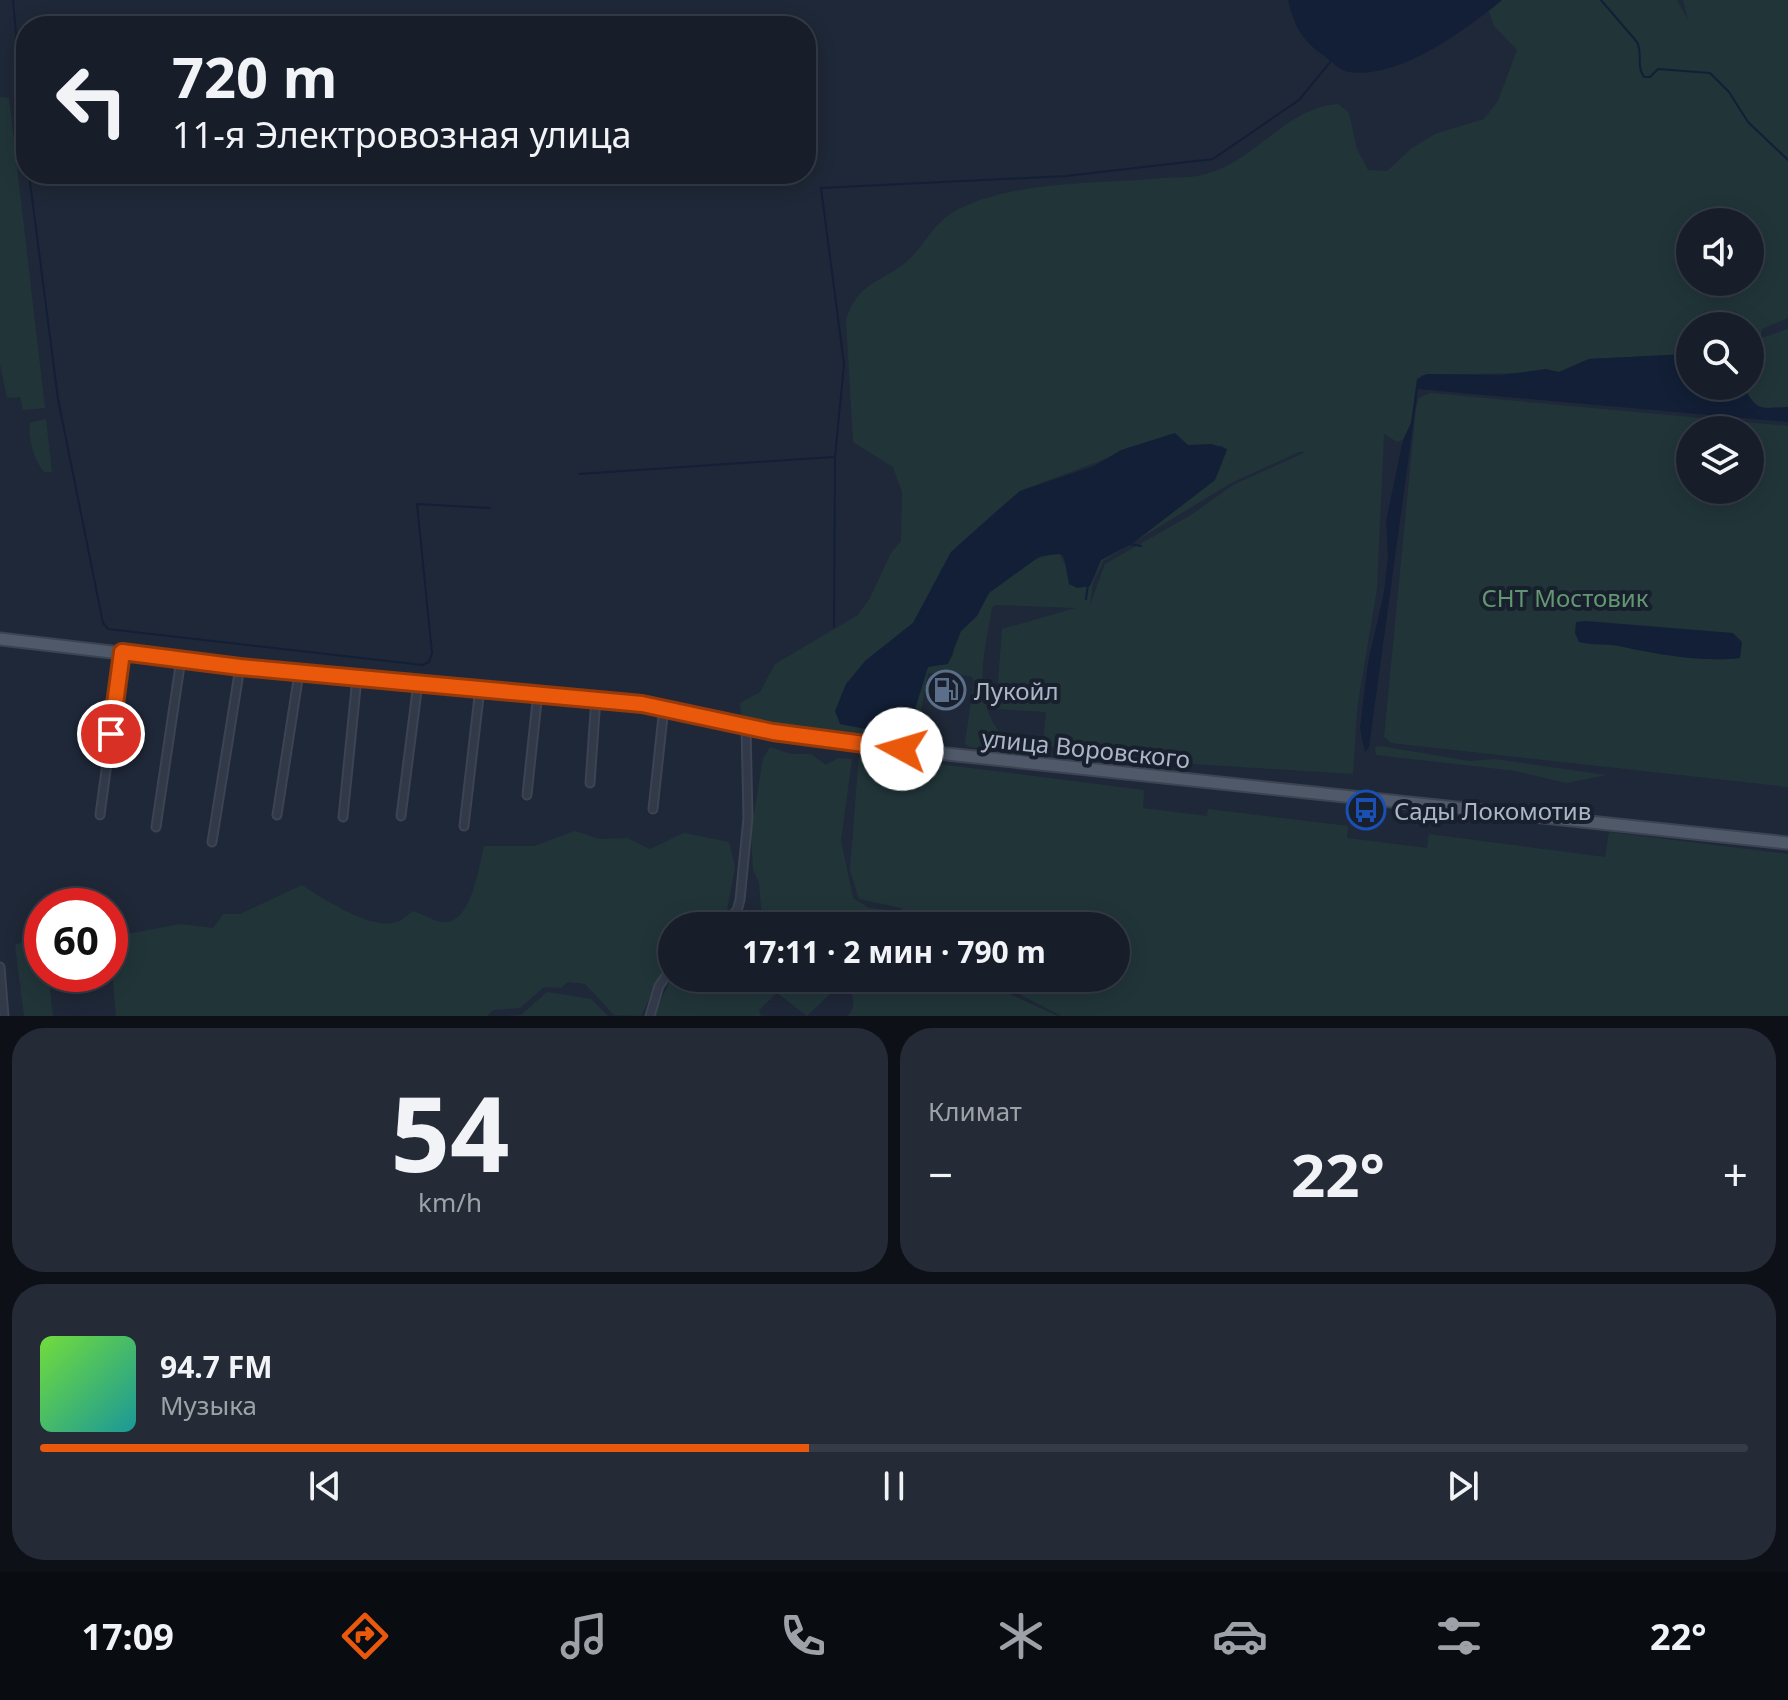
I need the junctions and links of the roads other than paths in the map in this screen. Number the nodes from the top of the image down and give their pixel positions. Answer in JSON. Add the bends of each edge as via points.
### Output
{"nodes":[{"id":1,"x":0,"y":639,"type":"edge"},
{"id":2,"x":122,"y":652,"type":"junction"},
{"id":3,"x":181,"y":659,"type":"junction"},
{"id":4,"x":240,"y":667,"type":"junction"},
{"id":5,"x":299,"y":673,"type":"junction"},
{"id":6,"x":357,"y":678,"type":"junction"},
{"id":7,"x":418,"y":683,"type":"junction"},
{"id":8,"x":480,"y":688,"type":"junction"},
{"id":9,"x":538,"y":692,"type":"junction"},
{"id":10,"x":596,"y":698,"type":"junction"},
{"id":11,"x":664,"y":707,"type":"junction"},
{"id":12,"x":746,"y":726,"type":"junction"},
{"id":13,"x":590,"y":783,"type":"dead end"},
{"id":14,"x":527,"y":795,"type":"dead end"},
{"id":15,"x":653,"y":809,"type":"dead end"},
{"id":16,"x":100,"y":815,"type":"dead end"},
{"id":17,"x":277,"y":815,"type":"dead end"},
{"id":18,"x":401,"y":816,"type":"dead end"},
{"id":19,"x":343,"y":817,"type":"dead end"},
{"id":20,"x":464,"y":826,"type":"dead end"},
{"id":21,"x":156,"y":827,"type":"dead end"},
{"id":22,"x":212,"y":842,"type":"dead end"},
{"id":23,"x":1788,"y":843,"type":"edge"},
{"id":24,"x":736,"y":912,"type":"edge"},
{"id":25,"x":0,"y":967,"type":"edge"},
{"id":26,"x":658,"y":989,"type":"edge"},
{"id":27,"x":4,"y":1016,"type":"edge"},
{"id":28,"x":650,"y":1016,"type":"edge"}],
"edges":[{"from":1,"to":2,"type":"main road","name":"улица Воровского"},
{"from":2,"to":3,"type":"main road","name":"улица Воровского"},
{"from":2,"to":16,"type":"street"},
{"from":3,"to":4,"type":"main road","name":"улица Воровского"},
{"from":3,"to":21,"type":"street"},
{"from":4,"to":5,"type":"main road","name":"улица Воровского"},
{"from":4,"to":22,"type":"street"},
{"from":5,"to":6,"type":"main road","name":"улица Воровского"},
{"from":5,"to":17,"type":"street"},
{"from":6,"to":7,"type":"main road","name":"улица Воровского"},
{"from":6,"to":19,"type":"street"},
{"from":7,"to":8,"type":"main road","name":"улица Воровского"},
{"from":7,"to":18,"type":"street"},
{"from":8,"to":9,"type":"main road","name":"улица Воровского"},
{"from":8,"to":20,"type":"street"},
{"from":9,"to":10,"type":"main road","name":"улица Воровского"},
{"from":9,"to":14,"type":"street"},
{"from":10,"to":11,"type":"main road","name":"улица Воровского"},
{"from":10,"to":13,"type":"street"},
{"from":11,"to":12,"type":"main road","name":"улица Воровского"},
{"from":11,"to":15,"type":"street"},
{"from":12,"to":23,"type":"main road","name":"улица Воровского","via":[[852,744]]},
{"from":12,"to":24,"type":"street","via":[[748,818]]},
{"from":25,"to":27,"type":"street"},
{"from":26,"to":28,"type":"street"}]}
